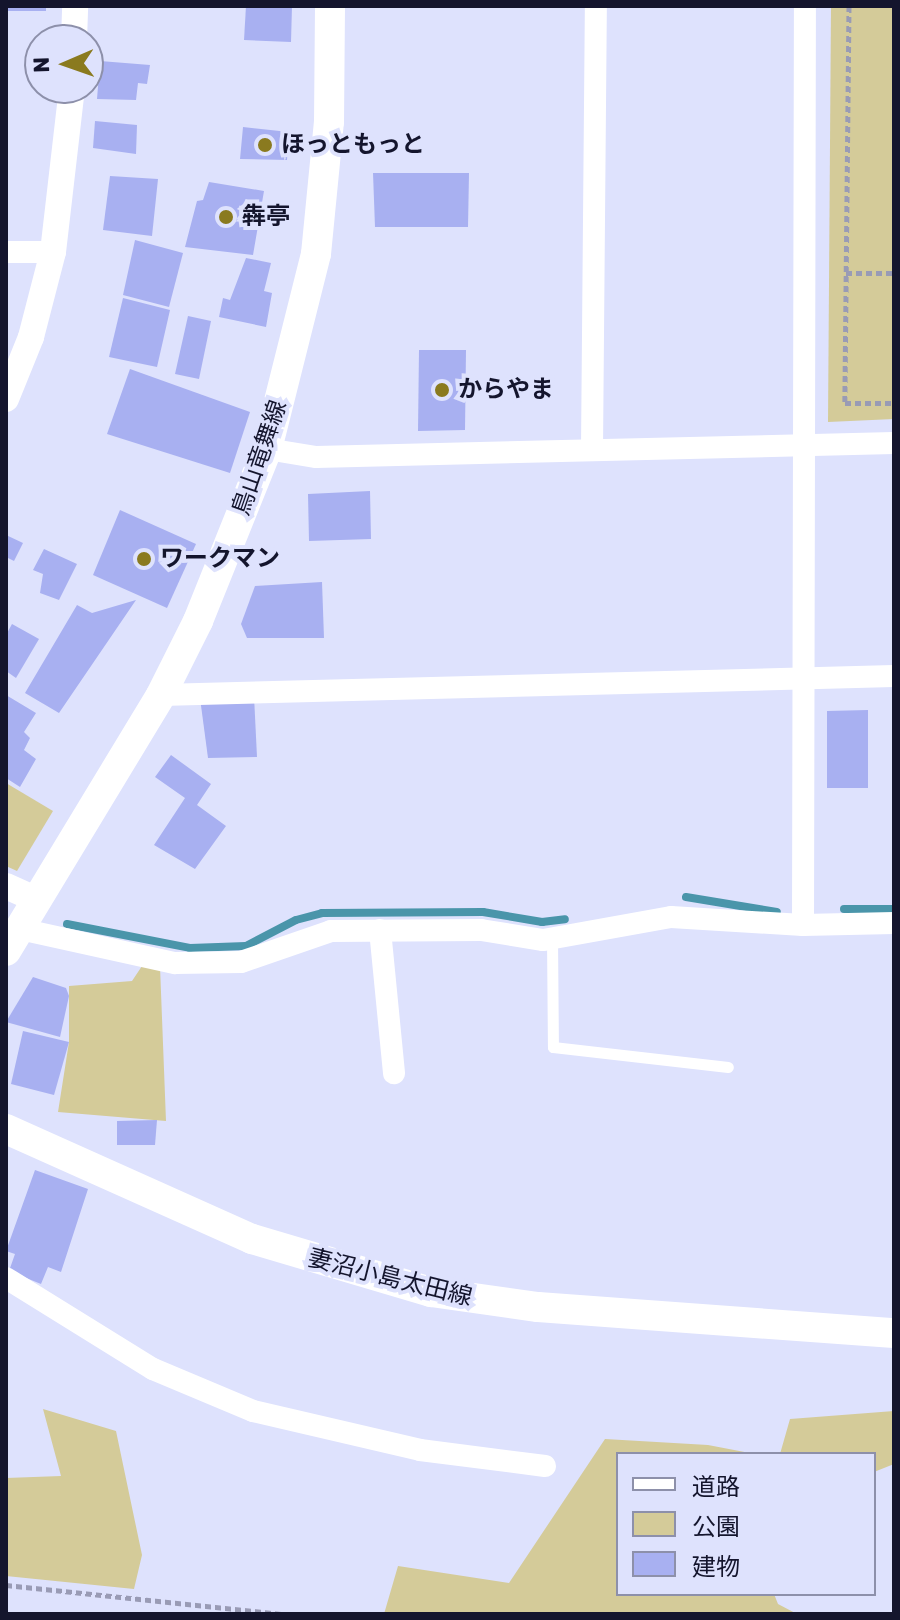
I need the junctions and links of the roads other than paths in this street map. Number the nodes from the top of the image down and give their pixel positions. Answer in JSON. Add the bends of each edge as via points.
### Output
{"nodes":[{"id":1,"x":330,"y":6,"type":"edge"},
{"id":2,"x":596,"y":6,"type":"edge"},
{"id":3,"x":805,"y":6,"type":"edge"},
{"id":4,"x":70,"y":104,"type":"edge"},
{"id":5,"x":6,"y":252,"type":"edge"},
{"id":6,"x":53,"y":252,"type":"junction"},
{"id":7,"x":6,"y":399,"type":"edge"},
{"id":8,"x":894,"y":443,"type":"edge"},
{"id":9,"x":801,"y":446,"type":"junction"},
{"id":10,"x":267,"y":449,"type":"junction"},
{"id":11,"x":592,"y":449,"type":"junction"},
{"id":12,"x":894,"y":676,"type":"edge"},
{"id":13,"x":801,"y":679,"type":"junction"},
{"id":14,"x":161,"y":695,"type":"junction"},
{"id":15,"x":6,"y":886,"type":"edge"},
{"id":16,"x":37,"y":900,"type":"junction"},
{"id":17,"x":894,"y":923,"type":"edge"},
{"id":18,"x":803,"y":925,"type":"junction"},
{"id":19,"x":380,"y":930,"type":"junction"},
{"id":20,"x":552,"y":938,"type":"junction"},
{"id":21,"x":13,"y":940,"type":"edge"},
{"id":22,"x":728,"y":1067,"type":"dead end"},
{"id":23,"x":394,"y":1073,"type":"dead end"},
{"id":24,"x":6,"y":1129,"type":"edge"},
{"id":25,"x":6,"y":1278,"type":"edge"},
{"id":26,"x":894,"y":1333,"type":"edge"},
{"id":27,"x":545,"y":1466,"type":"dead end"}],
"edges":[{"from":1,"to":10,"type":"main road","name":"鳥山竜舞線","via":[[329,122],[316,254]]},
{"from":2,"to":11,"type":"street"},
{"from":3,"to":9,"type":"street"},
{"from":4,"to":6,"type":"street"},
{"from":5,"to":6,"type":"street"},
{"from":6,"to":7,"type":"street","via":[[31,337]]},
{"from":8,"to":9,"type":"street"},
{"from":9,"to":11,"type":"street"},
{"from":9,"to":13,"type":"street"},
{"from":10,"to":11,"type":"street","via":[[316,457]]},
{"from":10,"to":14,"type":"main road","name":"鳥山竜舞線","via":[[198,621]]},
{"from":12,"to":13,"type":"street"},
{"from":13,"to":14,"type":"street"},
{"from":13,"to":18,"type":"street"},
{"from":14,"to":16,"type":"main road","name":"鳥山竜舞線"},
{"from":15,"to":16,"type":"street"},
{"from":16,"to":21,"type":"main road","name":"鳥山竜舞線"},
{"from":17,"to":18,"type":"street"},
{"from":18,"to":20,"type":"street","via":[[671,917]]},
{"from":19,"to":20,"type":"street","via":[[481,930]]},
{"from":19,"to":21,"type":"street","via":[[313,933],[241,962],[175,963]]},
{"from":19,"to":23,"type":"street"},
{"from":20,"to":22,"type":"lane","via":[[553,1047]]},
{"from":24,"to":26,"type":"main road","name":"妻沼小島太田線","via":[[252,1239],[431,1292],[538,1307]]},
{"from":25,"to":27,"type":"street","via":[[153,1369],[253,1411],[420,1450]]}]}
